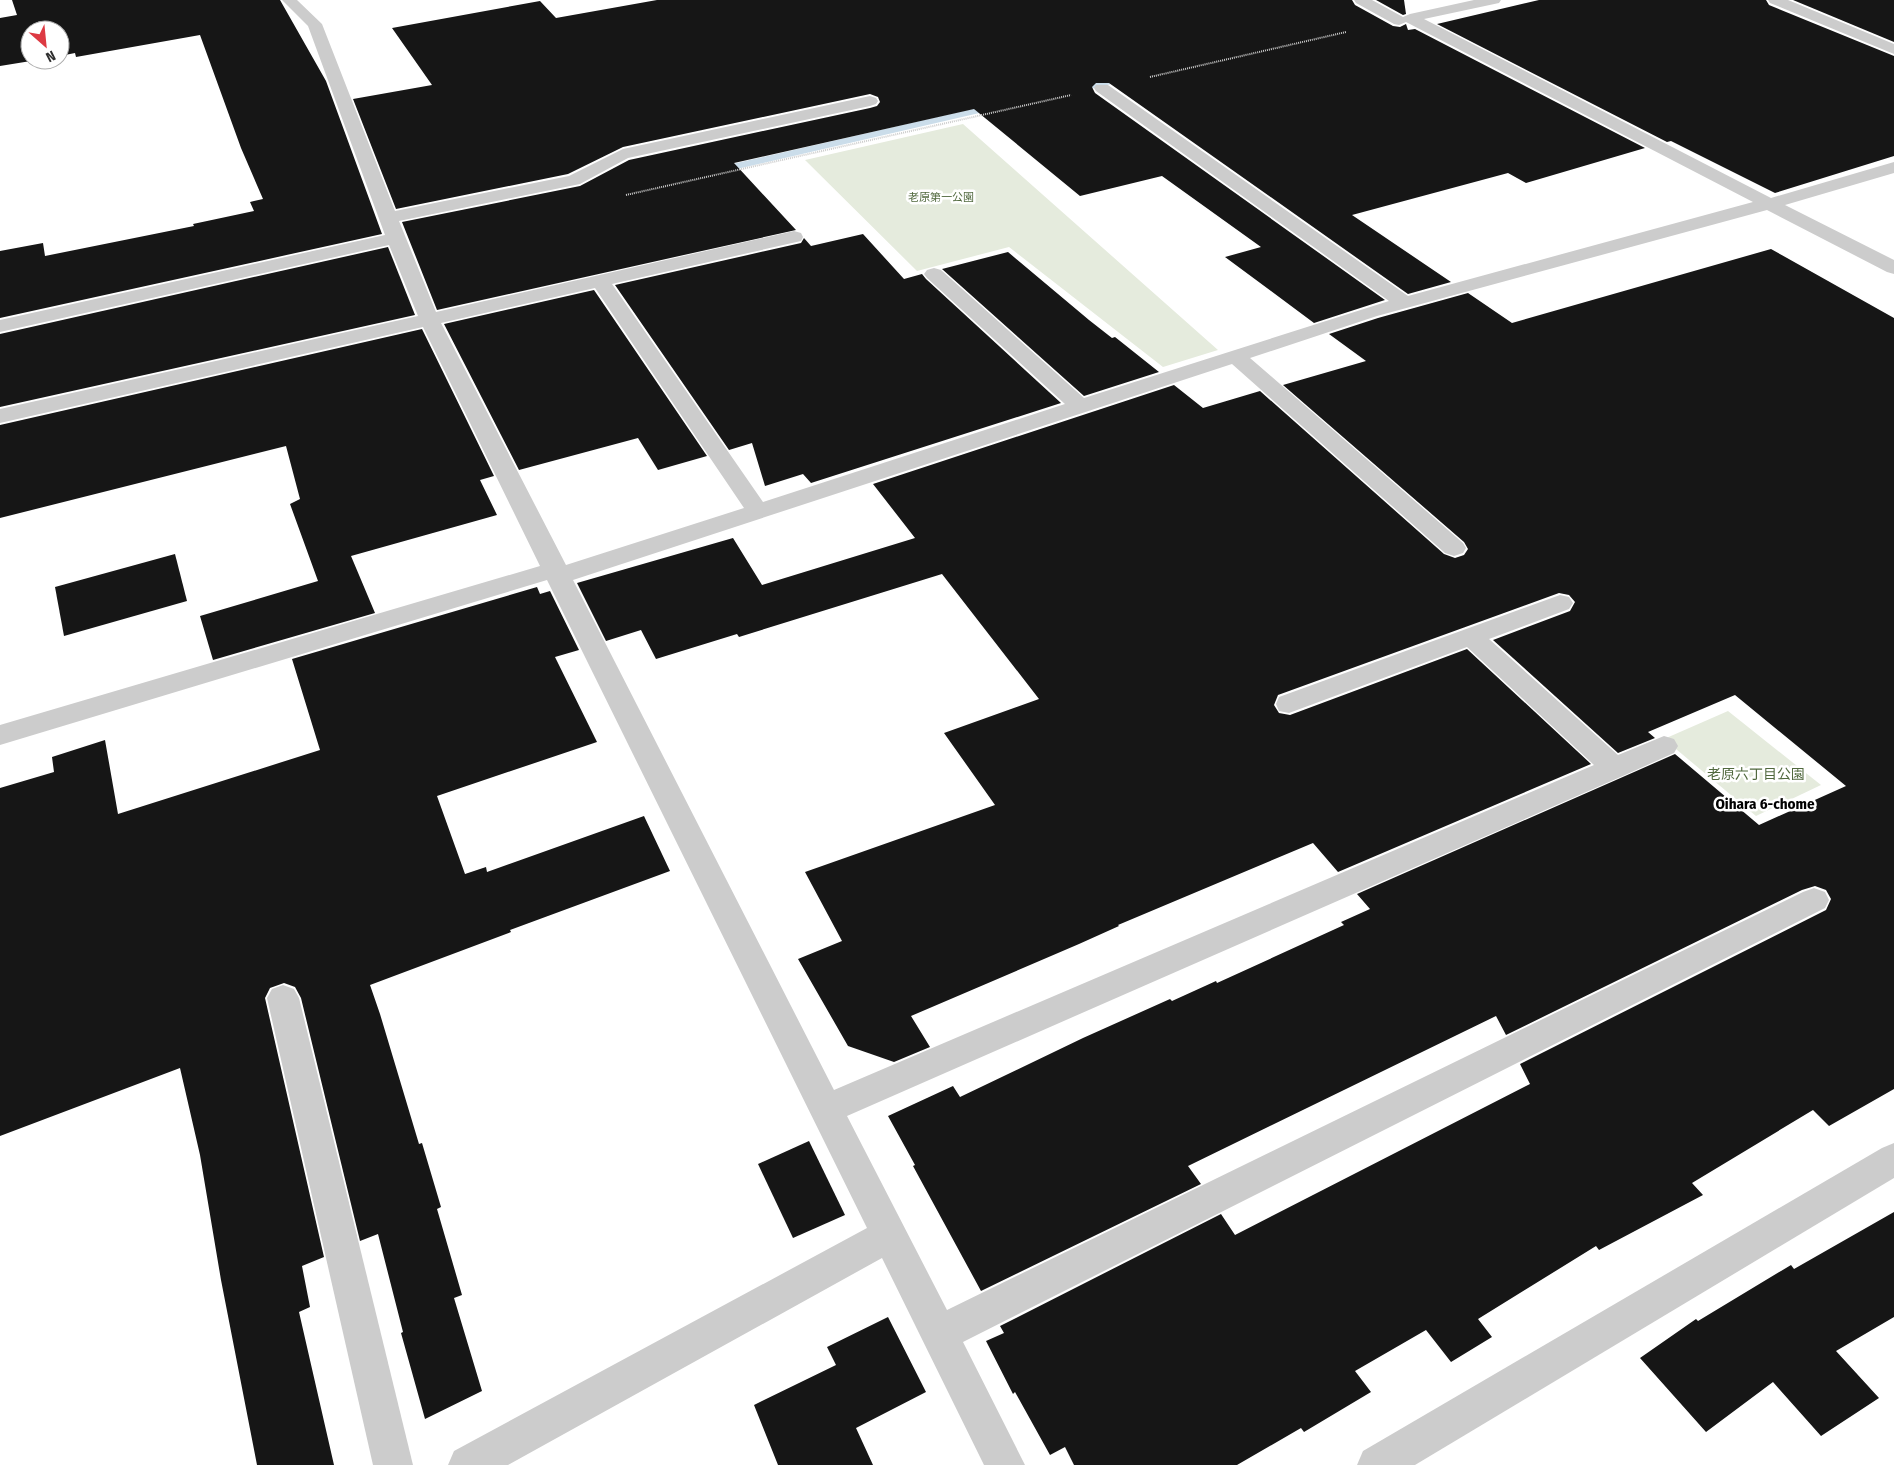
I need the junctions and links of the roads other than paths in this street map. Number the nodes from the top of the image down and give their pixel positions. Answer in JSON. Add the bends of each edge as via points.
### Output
{"nodes":[{"id":1,"x":289,"y":0,"type":"edge"},
{"id":2,"x":1361,"y":0,"type":"edge"},
{"id":3,"x":1494,"y":0,"type":"edge"},
{"id":4,"x":1776,"y":0,"type":"edge"},
{"id":5,"x":1399,"y":21,"type":"road end"},
{"id":6,"x":1894,"y":49,"type":"edge"},
{"id":7,"x":1102,"y":88,"type":"road end"},
{"id":8,"x":870,"y":101,"type":"dead end"},
{"id":9,"x":1894,"y":167,"type":"edge"},
{"id":10,"x":1772,"y":204,"type":"junction"},
{"id":11,"x":388,"y":218,"type":"junction"},
{"id":12,"x":794,"y":237,"type":"dead end"},
{"id":13,"x":396,"y":238,"type":"junction"},
{"id":14,"x":1894,"y":268,"type":"edge"},
{"id":15,"x":934,"y":274,"type":"dead end"},
{"id":16,"x":600,"y":280,"type":"junction"},
{"id":17,"x":1405,"y":302,"type":"junction"},
{"id":18,"x":430,"y":319,"type":"junction"},
{"id":19,"x":0,"y":326,"type":"edge"},
{"id":20,"x":1236,"y":356,"type":"junction"},
{"id":21,"x":1081,"y":407,"type":"junction"},
{"id":22,"x":0,"y":416,"type":"edge"},
{"id":23,"x":758,"y":511,"type":"junction"},
{"id":24,"x":1454,"y":548,"type":"dead end"},
{"id":25,"x":557,"y":572,"type":"junction"},
{"id":26,"x":1560,"y":603,"type":"dead end"},
{"id":27,"x":1470,"y":636,"type":"junction"},
{"id":28,"x":1289,"y":704,"type":"dead end"},
{"id":29,"x":0,"y":735,"type":"edge"},
{"id":30,"x":1664,"y":746,"type":"dead end"},
{"id":31,"x":1615,"y":768,"type":"junction"},
{"id":32,"x":1814,"y":900,"type":"dead end"},
{"id":33,"x":283,"y":998,"type":"dead end"},
{"id":34,"x":826,"y":1109,"type":"junction"},
{"id":35,"x":1894,"y":1159,"type":"edge"},
{"id":36,"x":889,"y":1235,"type":"junction"},
{"id":37,"x":939,"y":1334,"type":"junction"},
{"id":38,"x":393,"y":1465,"type":"edge"},
{"id":39,"x":468,"y":1465,"type":"edge"},
{"id":40,"x":1005,"y":1465,"type":"edge"},
{"id":41,"x":1377,"y":1465,"type":"edge"}],
"edges":[{"from":1,"to":11,"type":"street","via":[[315,24]]},
{"from":2,"to":5,"type":"street"},
{"from":3,"to":10,"type":"street","via":[[1410,18]]},
{"from":4,"to":6,"type":"street"},
{"from":7,"to":17,"type":"street"},
{"from":8,"to":11,"type":"street","via":[[623,154],[574,180]]},
{"from":9,"to":10,"type":"street"},
{"from":10,"to":14,"type":"street"},
{"from":10,"to":17,"type":"street"},
{"from":11,"to":13,"type":"street"},
{"from":12,"to":16,"type":"street"},
{"from":13,"to":18,"type":"street"},
{"from":13,"to":19,"type":"street"},
{"from":15,"to":21,"type":"street"},
{"from":16,"to":18,"type":"street"},
{"from":16,"to":23,"type":"street"},
{"from":17,"to":20,"type":"street"},
{"from":18,"to":22,"type":"street"},
{"from":18,"to":25,"type":"street"},
{"from":20,"to":21,"type":"street"},
{"from":20,"to":24,"type":"street"},
{"from":21,"to":23,"type":"street"},
{"from":23,"to":25,"type":"street"},
{"from":25,"to":29,"type":"street"},
{"from":25,"to":34,"type":"street"},
{"from":26,"to":27,"type":"street"},
{"from":27,"to":28,"type":"street"},
{"from":27,"to":31,"type":"street"},
{"from":30,"to":31,"type":"street"},
{"from":31,"to":34,"type":"street"},
{"from":32,"to":37,"type":"street"},
{"from":33,"to":38,"type":"street"},
{"from":34,"to":36,"type":"street"},
{"from":35,"to":41,"type":"street"},
{"from":36,"to":37,"type":"street"},
{"from":36,"to":39,"type":"street"},
{"from":37,"to":40,"type":"street"}]}
